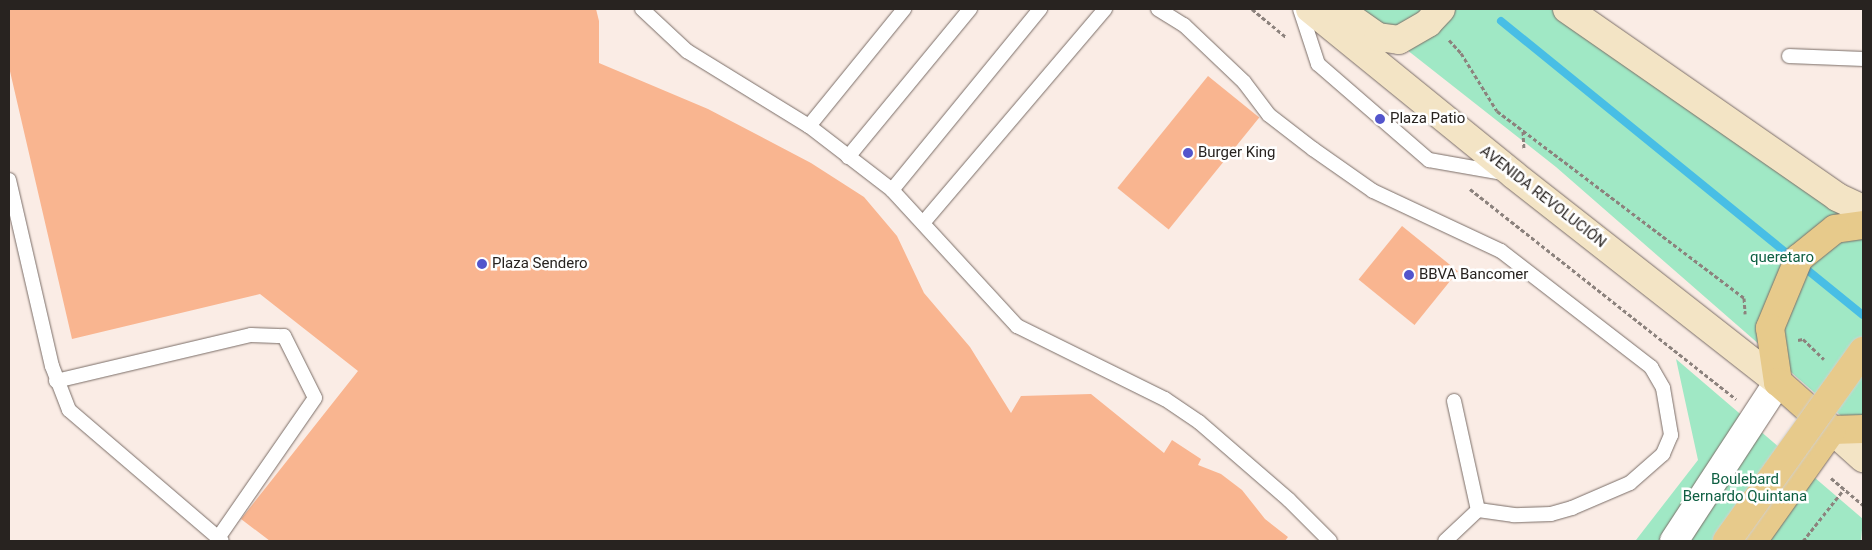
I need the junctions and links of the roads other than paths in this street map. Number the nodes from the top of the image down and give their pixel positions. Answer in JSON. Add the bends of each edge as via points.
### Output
{"nodes":[{"id":1,"x":642,"y":9,"type":"edge"},
{"id":2,"x":904,"y":9,"type":"edge"},
{"id":3,"x":970,"y":9,"type":"edge"},
{"id":4,"x":1040,"y":9,"type":"edge"},
{"id":5,"x":1104,"y":9,"type":"edge"},
{"id":6,"x":1158,"y":9,"type":"edge"},
{"id":7,"x":1300,"y":9,"type":"edge"},
{"id":8,"x":1310,"y":9,"type":"edge"},
{"id":9,"x":1338,"y":9,"type":"edge"},
{"id":10,"x":1567,"y":9,"type":"edge"},
{"id":11,"x":1434,"y":17,"type":"edge"},
{"id":12,"x":1790,"y":56,"type":"dead end"},
{"id":13,"x":1863,"y":59,"type":"edge"},
{"id":14,"x":809,"y":126,"type":"junction"},
{"id":15,"x":848,"y":157,"type":"junction"},
{"id":16,"x":1514,"y":174,"type":"junction"},
{"id":17,"x":9,"y":180,"type":"edge"},
{"id":18,"x":892,"y":190,"type":"junction"},
{"id":19,"x":1863,"y":210,"type":"edge"},
{"id":20,"x":923,"y":223,"type":"junction"},
{"id":21,"x":1863,"y":225,"type":"edge"},
{"id":22,"x":1863,"y":351,"type":"edge"},
{"id":23,"x":56,"y":381,"type":"junction"},
{"id":24,"x":1778,"y":382,"type":"junction"},
{"id":25,"x":1454,"y":401,"type":"dead end"},
{"id":26,"x":1863,"y":429,"type":"edge"},
{"id":27,"x":1832,"y":430,"type":"junction"},
{"id":28,"x":1863,"y":458,"type":"edge"},
{"id":29,"x":1478,"y":510,"type":"junction"},
{"id":30,"x":220,"y":539,"type":"edge"},
{"id":31,"x":1330,"y":541,"type":"edge"},
{"id":32,"x":1445,"y":541,"type":"edge"},
{"id":33,"x":1674,"y":541,"type":"edge"},
{"id":34,"x":1727,"y":541,"type":"edge"},
{"id":35,"x":1753,"y":541,"type":"edge"}],
"edges":[{"from":1,"to":14,"type":"lane","via":[[687,51]]},
{"from":2,"to":14,"type":"lane"},
{"from":3,"to":15,"type":"lane"},
{"from":4,"to":18,"type":"lane"},
{"from":5,"to":20,"type":"lane"},
{"from":6,"to":29,"type":"lane","via":[[1184,25],[1244,82],[1269,116],[1313,149],[1373,191],[1501,251],[1651,367],[1665,395],[1670,435],[1663,454],[1630,483],[1551,514],[1514,515]]},
{"from":7,"to":16,"type":"lane","via":[[1318,64],[1429,160]]},
{"from":8,"to":16,"type":"main road","name":"AVENIDA REVOLUCIÓN"},
{"from":9,"to":11,"type":"main road","via":[[1378,37],[1399,40]]},
{"from":10,"to":19,"type":"main road","via":[[1837,197]]},
{"from":12,"to":13,"type":"lane"},
{"from":14,"to":15,"type":"lane"},
{"from":15,"to":18,"type":"lane"},
{"from":16,"to":24,"type":"main road","name":"AVENIDA REVOLUCIÓN"},
{"from":17,"to":23,"type":"lane"},
{"from":18,"to":20,"type":"lane"},
{"from":20,"to":31,"type":"lane","via":[[1017,326],[1165,399],[1199,422],[1289,500]]},
{"from":21,"to":24,"type":"main road","via":[[1835,229],[1799,258],[1770,328]]},
{"from":22,"to":34,"type":"main road","bridge":true},
{"from":23,"to":30,"type":"lane","via":[[69,410]]},
{"from":23,"to":30,"type":"lane","via":[[251,335],[284,336],[315,398]]},
{"from":24,"to":27,"type":"main road"},
{"from":24,"to":33,"type":"street"},
{"from":25,"to":29,"type":"lane"},
{"from":26,"to":27,"type":"main road"},
{"from":27,"to":28,"type":"main road"},
{"from":27,"to":35,"type":"main road"},
{"from":29,"to":32,"type":"lane"}]}
